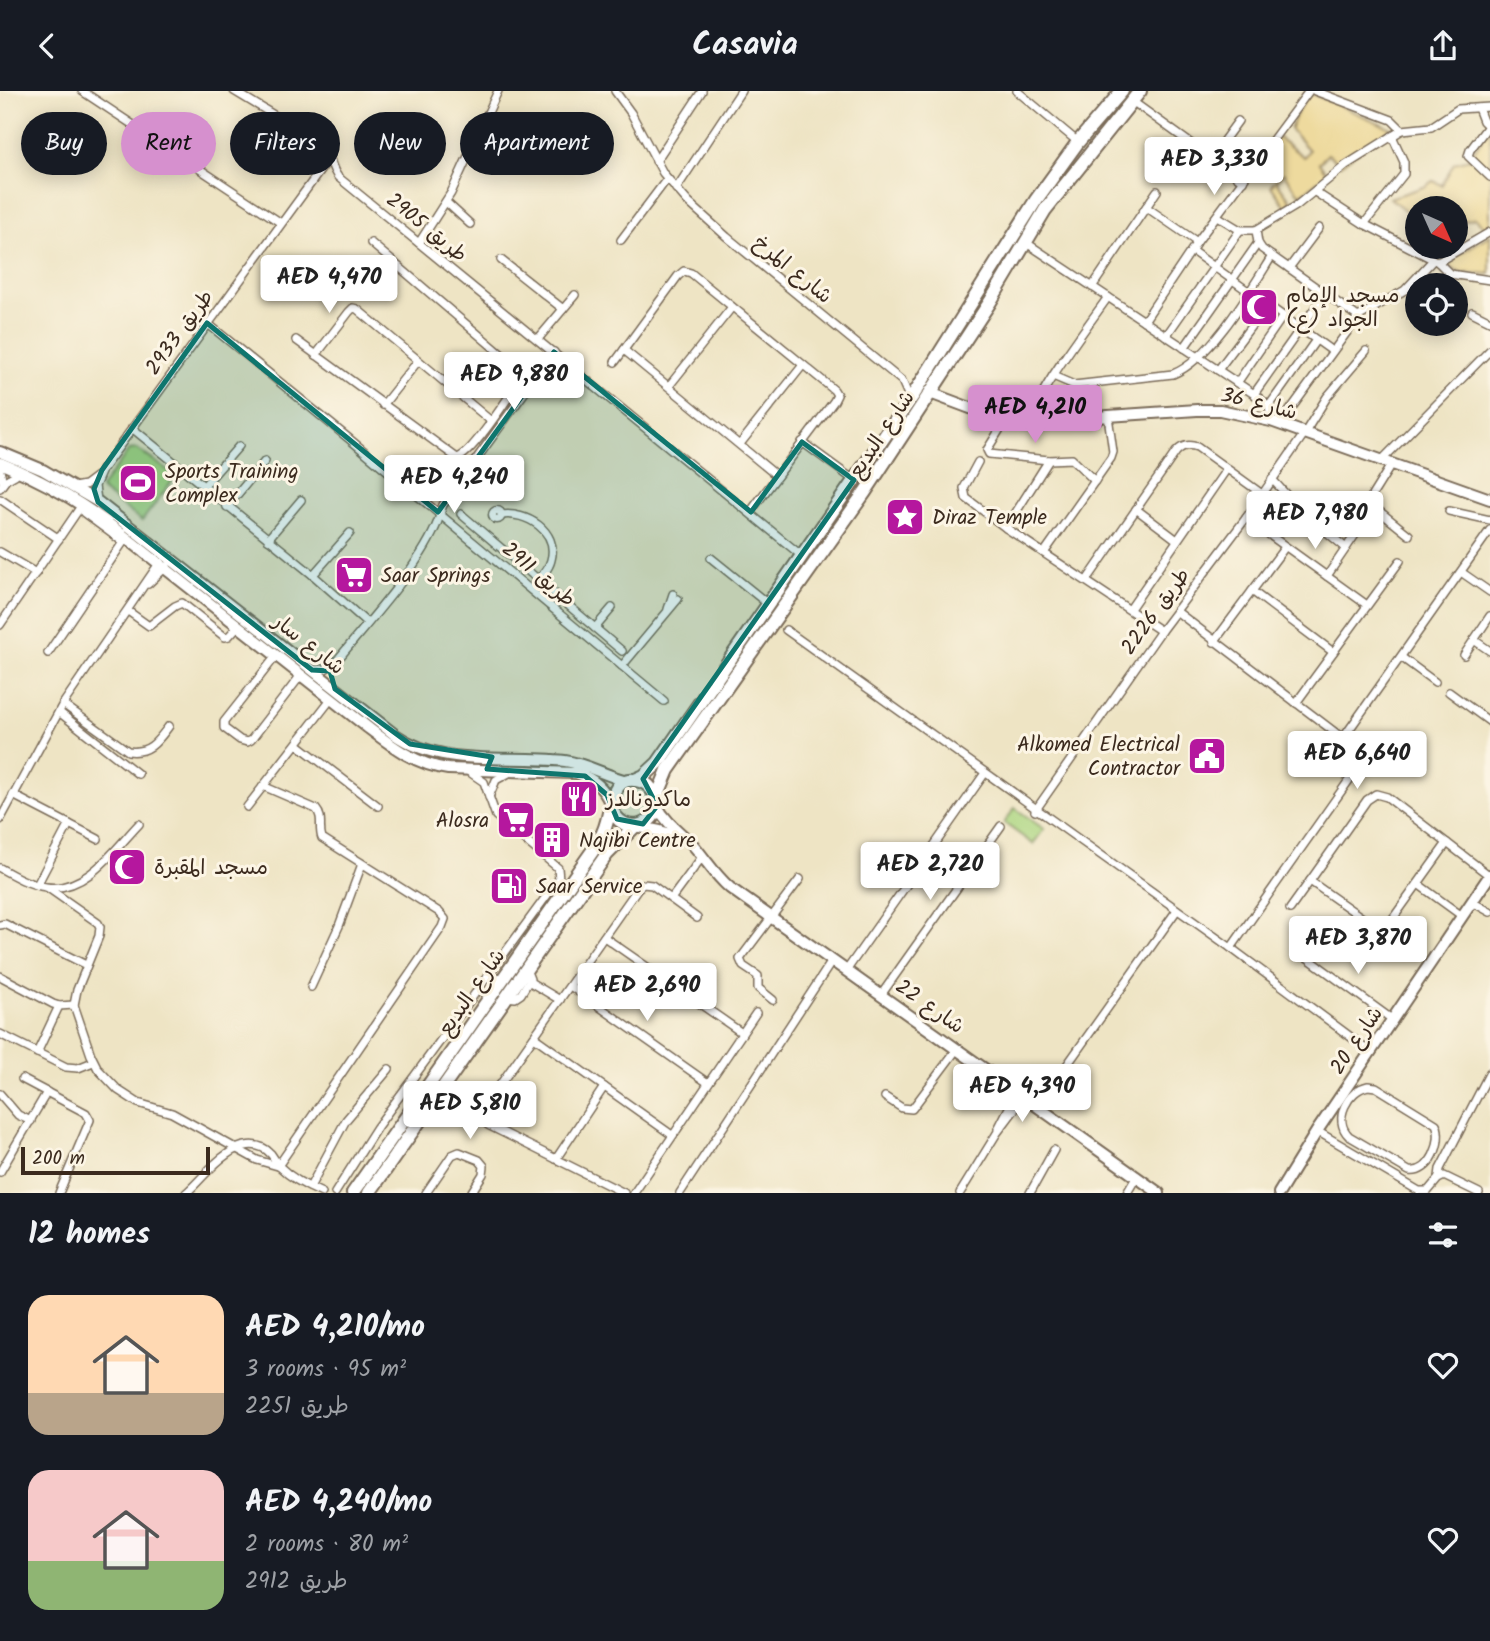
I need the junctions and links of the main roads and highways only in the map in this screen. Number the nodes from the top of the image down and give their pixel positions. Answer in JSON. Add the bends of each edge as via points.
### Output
{"nodes":[{"id":1,"x":1122,"y":91,"type":"edge"},
{"id":2,"x":1141,"y":91,"type":"edge"},
{"id":3,"x":631,"y":780,"type":"junction"},
{"id":4,"x":656,"y":802,"type":"junction"},
{"id":5,"x":610,"y":805,"type":"junction"},
{"id":6,"x":635,"y":826,"type":"junction"},
{"id":7,"x":353,"y":1193,"type":"edge"},
{"id":8,"x":369,"y":1193,"type":"edge"}],
"edges":[{"from":1,"to":3,"type":"main road","name":"شارع البديع","via":[[1036,200],[910,399],[658,763]]},
{"from":2,"to":4,"type":"main road","name":"شارع البديع","via":[[1045,210],[865,492],[668,770]]},
{"from":3,"to":4,"type":"main road","via":[[649,786]]},
{"from":3,"to":5,"type":"main road","via":[[615,789]]},
{"from":4,"to":6,"type":"main road","via":[[649,820]]},
{"from":5,"to":6,"type":"main road","via":[[617,819]]},
{"from":5,"to":7,"type":"main road","name":"شارع البديع","via":[[596,846]]},
{"from":6,"to":8,"type":"main road","name":"شارع البديع","via":[[607,853],[528,975],[506,997]]}]}
